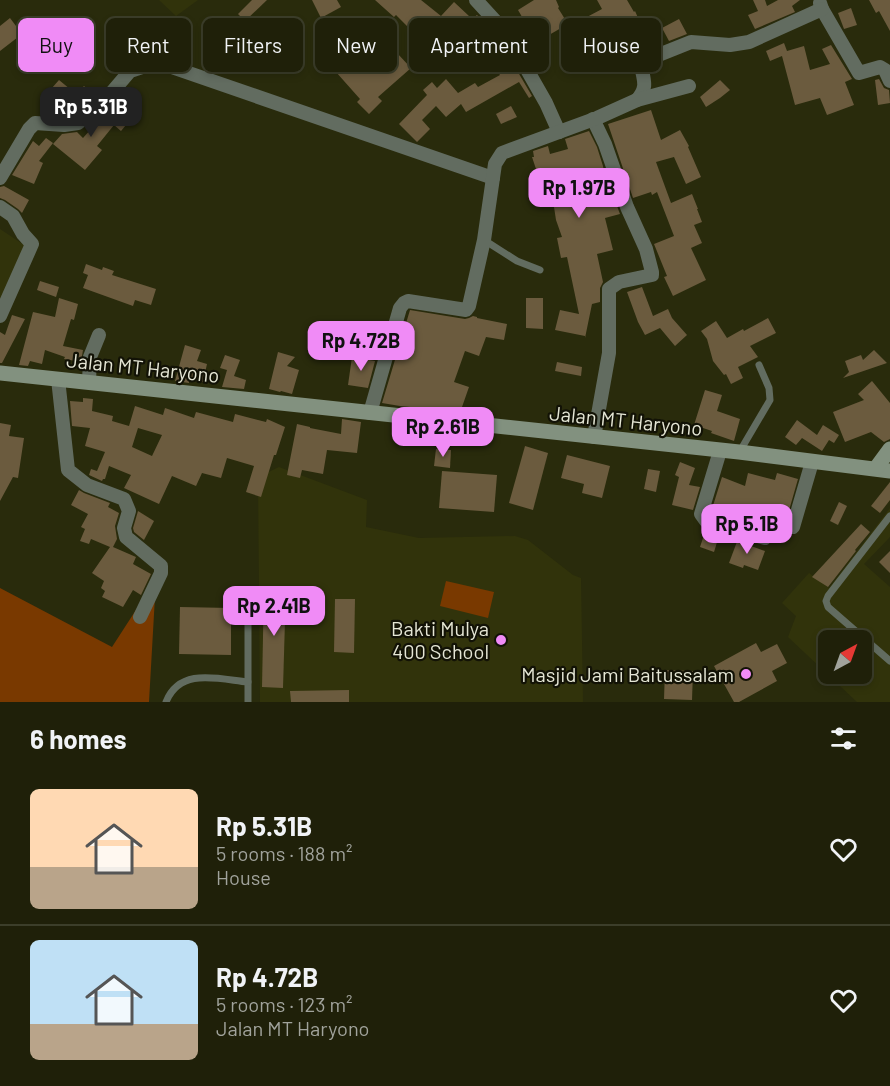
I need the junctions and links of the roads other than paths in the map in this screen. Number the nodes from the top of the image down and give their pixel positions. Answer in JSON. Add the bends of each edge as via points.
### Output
{"nodes":[{"id":1,"x":476,"y":0,"type":"edge"},
{"id":2,"x":820,"y":4,"type":"edge"},
{"id":3,"x":890,"y":81,"type":"edge"},
{"id":4,"x":689,"y":86,"type":"dead end"},
{"id":5,"x":637,"y":100,"type":"junction"},
{"id":6,"x":593,"y":119,"type":"junction"},
{"id":7,"x":559,"y":132,"type":"junction"},
{"id":8,"x":0,"y":178,"type":"edge"},
{"id":9,"x":493,"y":178,"type":"junction"},
{"id":10,"x":0,"y":207,"type":"edge"},
{"id":11,"x":484,"y":240,"type":"junction"},
{"id":12,"x":540,"y":270,"type":"dead end"},
{"id":13,"x":0,"y":316,"type":"edge"},
{"id":14,"x":99,"y":335,"type":"dead end"},
{"id":15,"x":759,"y":365,"type":"dead end"},
{"id":16,"x":0,"y":373,"type":"edge"},
{"id":17,"x":58,"y":379,"type":"junction"},
{"id":18,"x":89,"y":382,"type":"junction"},
{"id":19,"x":370,"y":413,"type":"junction"},
{"id":20,"x":594,"y":437,"type":"junction"},
{"id":21,"x":890,"y":449,"type":"edge"},
{"id":22,"x":720,"y":451,"type":"junction"},
{"id":23,"x":739,"y":452,"type":"junction"},
{"id":24,"x":812,"y":462,"type":"junction"},
{"id":25,"x":883,"y":470,"type":"edge"},
{"id":26,"x":890,"y":516,"type":"edge"},
{"id":27,"x":794,"y":527,"type":"dead end"},
{"id":28,"x":765,"y":538,"type":"dead end"},
{"id":29,"x":248,"y":605,"type":"dead end"},
{"id":30,"x":140,"y":617,"type":"dead end"},
{"id":31,"x":890,"y":661,"type":"edge"},
{"id":32,"x":248,"y":682,"type":"junction"},
{"id":33,"x":166,"y":702,"type":"edge"},
{"id":34,"x":248,"y":702,"type":"edge"}],
"edges":[{"from":1,"to":7,"type":"street","via":[[513,45]]},
{"from":2,"to":3,"type":"street","via":[[859,73],[880,67]]},
{"from":2,"to":5,"type":"street","via":[[749,42],[691,42],[646,60],[640,66],[645,86]]},
{"from":4,"to":5,"type":"street"},
{"from":5,"to":6,"type":"street"},
{"from":6,"to":7,"type":"street"},
{"from":6,"to":20,"type":"street","via":[[652,272],[609,289],[609,353]]},
{"from":7,"to":9,"type":"street","via":[[502,153]]},
{"from":8,"to":9,"type":"street","via":[[35,123],[78,123],[101,105],[130,71],[157,62]]},
{"from":9,"to":11,"type":"street"},
{"from":10,"to":13,"type":"street","via":[[13,216],[32,244]]},
{"from":11,"to":12,"type":"lane"},
{"from":11,"to":19,"type":"street","via":[[466,310],[408,301],[400,308]]},
{"from":14,"to":18,"type":"street","via":[[90,357]]},
{"from":15,"to":23,"type":"lane","via":[[770,400]]},
{"from":16,"to":17,"type":"main road","name":"Jalan MT Haryono"},
{"from":17,"to":18,"type":"main road","name":"Jalan MT Haryono"},
{"from":17,"to":30,"type":"street","via":[[68,470],[87,486],[124,499],[129,511],[124,528],[126,537],[161,567]]},
{"from":18,"to":19,"type":"main road","name":"Jalan MT Haryono"},
{"from":19,"to":20,"type":"main road","name":"Jalan MT Haryono"},
{"from":20,"to":22,"type":"main road","name":"Jalan MT Haryono"},
{"from":21,"to":25,"type":"main road"},
{"from":22,"to":23,"type":"main road","name":"Jalan MT Haryono"},
{"from":22,"to":28,"type":"street","via":[[701,514],[706,521]]},
{"from":23,"to":24,"type":"main road","name":"Jalan MT Haryono"},
{"from":24,"to":25,"type":"main road","name":"Jalan MT Haryono"},
{"from":24,"to":27,"type":"street"},
{"from":26,"to":31,"type":"lane","via":[[826,601],[828,607]]},
{"from":29,"to":32,"type":"lane"},
{"from":32,"to":33,"type":"lane","via":[[196,677],[170,692]]},
{"from":32,"to":34,"type":"lane"}]}
